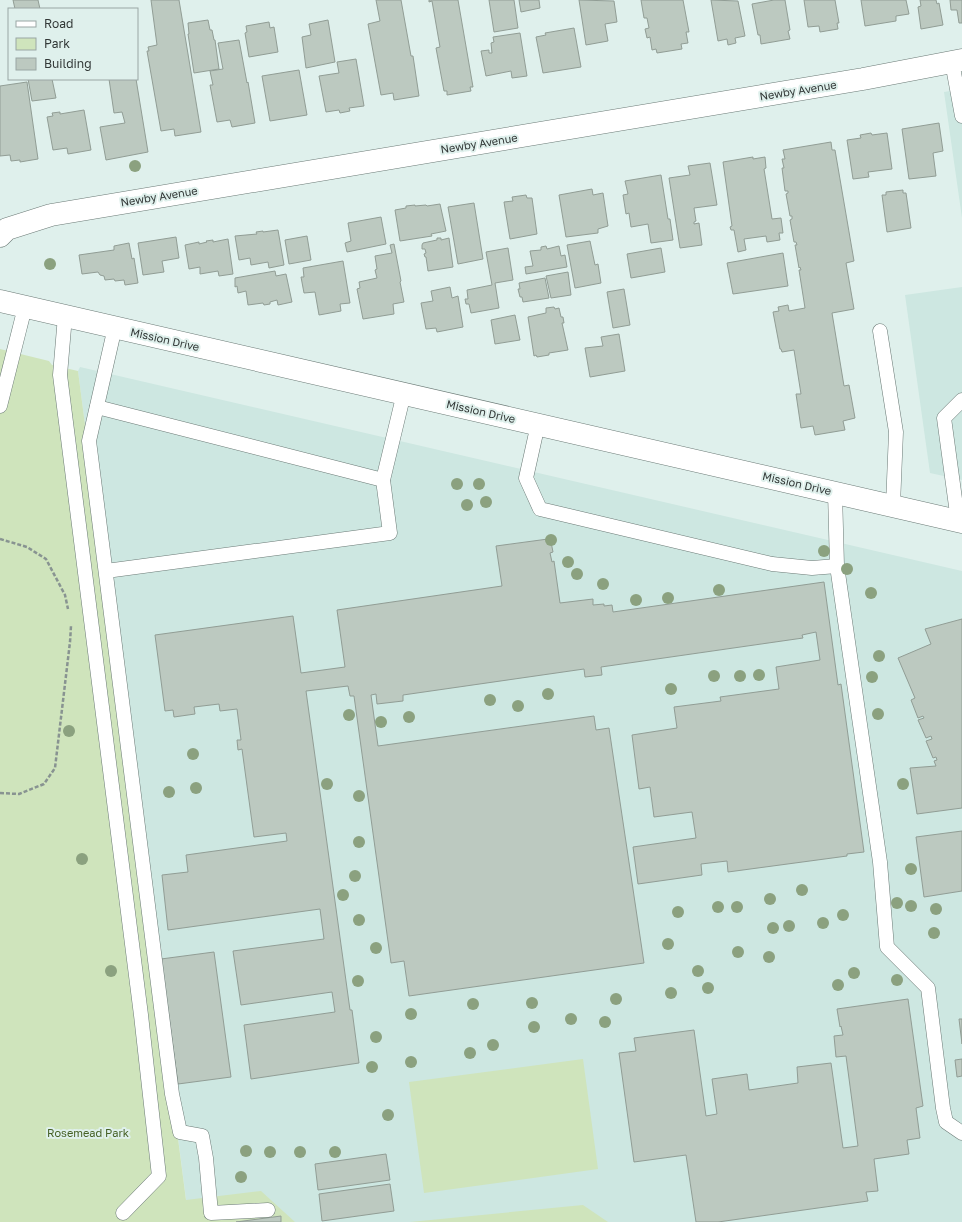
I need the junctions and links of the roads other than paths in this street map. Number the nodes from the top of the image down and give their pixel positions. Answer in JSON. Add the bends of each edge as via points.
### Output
{"nodes":[{"id":1,"x":957,"y":61,"type":"edge"},
{"id":2,"x":962,"y":116,"type":"edge"},
{"id":3,"x":0,"y":236,"type":"edge"},
{"id":4,"x":0,"y":302,"type":"edge"},
{"id":5,"x":25,"y":307,"type":"junction"},
{"id":6,"x":65,"y":316,"type":"junction"},
{"id":7,"x":115,"y":327,"type":"junction"},
{"id":8,"x":880,"y":330,"type":"dead end"},
{"id":9,"x":404,"y":393,"type":"junction"},
{"id":10,"x":962,"y":400,"type":"edge"},
{"id":11,"x":0,"y":406,"type":"edge"},
{"id":12,"x":97,"y":407,"type":"junction"},
{"id":13,"x":538,"y":424,"type":"junction"},
{"id":14,"x":383,"y":480,"type":"junction"},
{"id":15,"x":835,"y":492,"type":"junction"},
{"id":16,"x":893,"y":505,"type":"junction"},
{"id":17,"x":960,"y":521,"type":"edge"},
{"id":18,"x":837,"y":566,"type":"junction"},
{"id":19,"x":106,"y":571,"type":"junction"},
{"id":20,"x":962,"y":1133,"type":"edge"},
{"id":21,"x":268,"y":1210,"type":"dead end"},
{"id":22,"x":123,"y":1213,"type":"dead end"}],
"edges":[{"from":1,"to":2,"type":"lane"},
{"from":1,"to":3,"type":"main road","name":"Newby Avenue","via":[[51,215],[7,229]]},
{"from":4,"to":5,"type":"main road","name":"Mission Drive"},
{"from":5,"to":6,"type":"main road","name":"Mission Drive"},
{"from":5,"to":11,"type":"lane"},
{"from":6,"to":7,"type":"main road","name":"Mission Drive"},
{"from":6,"to":22,"type":"lane","via":[[60,375],[159,1176]]},
{"from":7,"to":9,"type":"main road","name":"Mission Drive"},
{"from":7,"to":12,"type":"lane"},
{"from":8,"to":16,"type":"lane","via":[[896,432]]},
{"from":9,"to":13,"type":"main road","name":"Mission Drive"},
{"from":9,"to":14,"type":"lane"},
{"from":10,"to":17,"type":"lane","via":[[944,418]]},
{"from":12,"to":14,"type":"lane"},
{"from":12,"to":19,"type":"lane","via":[[89,441]]},
{"from":13,"to":15,"type":"main road","name":"Mission Drive"},
{"from":13,"to":18,"type":"lane","via":[[526,478],[540,509],[772,564],[812,568]]},
{"from":14,"to":19,"type":"lane","via":[[390,533]]},
{"from":15,"to":16,"type":"main road","name":"Mission Drive"},
{"from":15,"to":18,"type":"lane"},
{"from":16,"to":17,"type":"main road","name":"Mission Drive"},
{"from":18,"to":20,"type":"lane","via":[[880,862],[887,947],[928,988],[946,1122]]},
{"from":19,"to":21,"type":"lane","via":[[172,1094],[180,1132],[202,1136],[211,1213]]}]}
